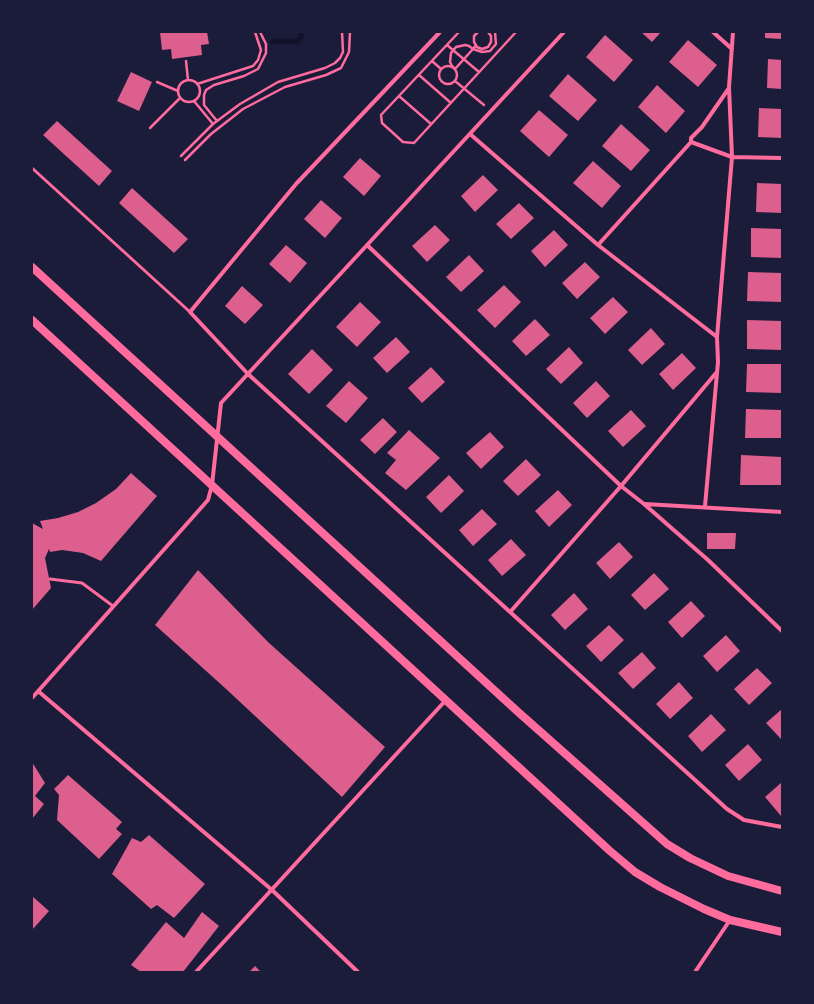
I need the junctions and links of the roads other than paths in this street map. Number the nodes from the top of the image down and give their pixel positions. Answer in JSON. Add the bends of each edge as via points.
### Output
{"nodes":[{"id":1,"x":440,"y":32,"type":"edge"},
{"id":2,"x":564,"y":32,"type":"edge"},
{"id":3,"x":713,"y":32,"type":"edge"},
{"id":4,"x":733,"y":32,"type":"edge"},
{"id":5,"x":732,"y":48,"type":"junction"},
{"id":6,"x":729,"y":87,"type":"junction"},
{"id":7,"x":470,"y":134,"type":"junction"},
{"id":8,"x":692,"y":142,"type":"junction"},
{"id":9,"x":732,"y":157,"type":"junction"},
{"id":10,"x":782,"y":158,"type":"edge"},
{"id":11,"x":32,"y":168,"type":"edge"},
{"id":12,"x":368,"y":245,"type":"junction"},
{"id":13,"x":598,"y":245,"type":"junction"},
{"id":14,"x":32,"y":267,"type":"edge"},
{"id":15,"x":190,"y":312,"type":"junction"},
{"id":16,"x":32,"y":320,"type":"edge"},
{"id":17,"x":717,"y":337,"type":"junction"},
{"id":18,"x":716,"y":373,"type":"junction"},
{"id":19,"x":248,"y":374,"type":"junction"},
{"id":20,"x":216,"y":436,"type":"junction"},
{"id":21,"x":212,"y":485,"type":"junction"},
{"id":22,"x":621,"y":486,"type":"junction"},
{"id":23,"x":644,"y":504,"type":"junction"},
{"id":24,"x":705,"y":506,"type":"junction"},
{"id":25,"x":782,"y":512,"type":"edge"},
{"id":26,"x":50,"y":579,"type":"dead end"},
{"id":27,"x":113,"y":606,"type":"junction"},
{"id":28,"x":511,"y":611,"type":"junction"},
{"id":29,"x":782,"y":631,"type":"edge"},
{"id":30,"x":38,"y":691,"type":"junction"},
{"id":31,"x":32,"y":698,"type":"edge"},
{"id":32,"x":446,"y":699,"type":"junction"},
{"id":33,"x":782,"y":827,"type":"edge"},
{"id":34,"x":272,"y":890,"type":"junction"},
{"id":35,"x":782,"y":891,"type":"edge"},
{"id":36,"x":730,"y":920,"type":"junction"},
{"id":37,"x":782,"y":932,"type":"edge"},
{"id":38,"x":196,"y":972,"type":"edge"},
{"id":39,"x":358,"y":972,"type":"edge"},
{"id":40,"x":695,"y":972,"type":"edge"}],
"edges":[{"from":1,"to":15,"type":"street","via":[[296,184]]},
{"from":2,"to":7,"type":"street"},
{"from":3,"to":5,"type":"street"},
{"from":4,"to":5,"type":"street"},
{"from":5,"to":6,"type":"street"},
{"from":6,"to":8,"type":"street","via":[[702,127],[691,138]]},
{"from":6,"to":9,"type":"street"},
{"from":7,"to":12,"type":"street"},
{"from":7,"to":13,"type":"street"},
{"from":8,"to":9,"type":"street"},
{"from":8,"to":13,"type":"street"},
{"from":9,"to":10,"type":"street"},
{"from":9,"to":17,"type":"street"},
{"from":11,"to":15,"type":"lane"},
{"from":12,"to":19,"type":"street"},
{"from":12,"to":22,"type":"street"},
{"from":13,"to":17,"type":"street"},
{"from":14,"to":20,"type":"main road"},
{"from":15,"to":19,"type":"street"},
{"from":16,"to":21,"type":"main road"},
{"from":17,"to":18,"type":"street"},
{"from":18,"to":22,"type":"street"},
{"from":18,"to":24,"type":"street"},
{"from":19,"to":20,"type":"street","via":[[221,403]]},
{"from":19,"to":28,"type":"street"},
{"from":20,"to":21,"type":"street"},
{"from":20,"to":35,"type":"main road","via":[[517,711],[667,844],[728,876]]},
{"from":21,"to":27,"type":"street","via":[[208,500]]},
{"from":21,"to":32,"type":"main road"},
{"from":22,"to":23,"type":"street"},
{"from":22,"to":28,"type":"street"},
{"from":23,"to":24,"type":"street"},
{"from":23,"to":29,"type":"street","via":[[708,560]]},
{"from":24,"to":25,"type":"street"},
{"from":26,"to":27,"type":"lane","via":[[82,583]]},
{"from":27,"to":30,"type":"street"},
{"from":28,"to":33,"type":"street","via":[[727,809],[744,820]]},
{"from":30,"to":31,"type":"street"},
{"from":30,"to":34,"type":"street"},
{"from":32,"to":34,"type":"street"},
{"from":32,"to":36,"type":"main road","via":[[636,872],[678,897]]},
{"from":34,"to":38,"type":"street"},
{"from":34,"to":39,"type":"street"},
{"from":36,"to":37,"type":"main road"},
{"from":36,"to":40,"type":"street"}]}
